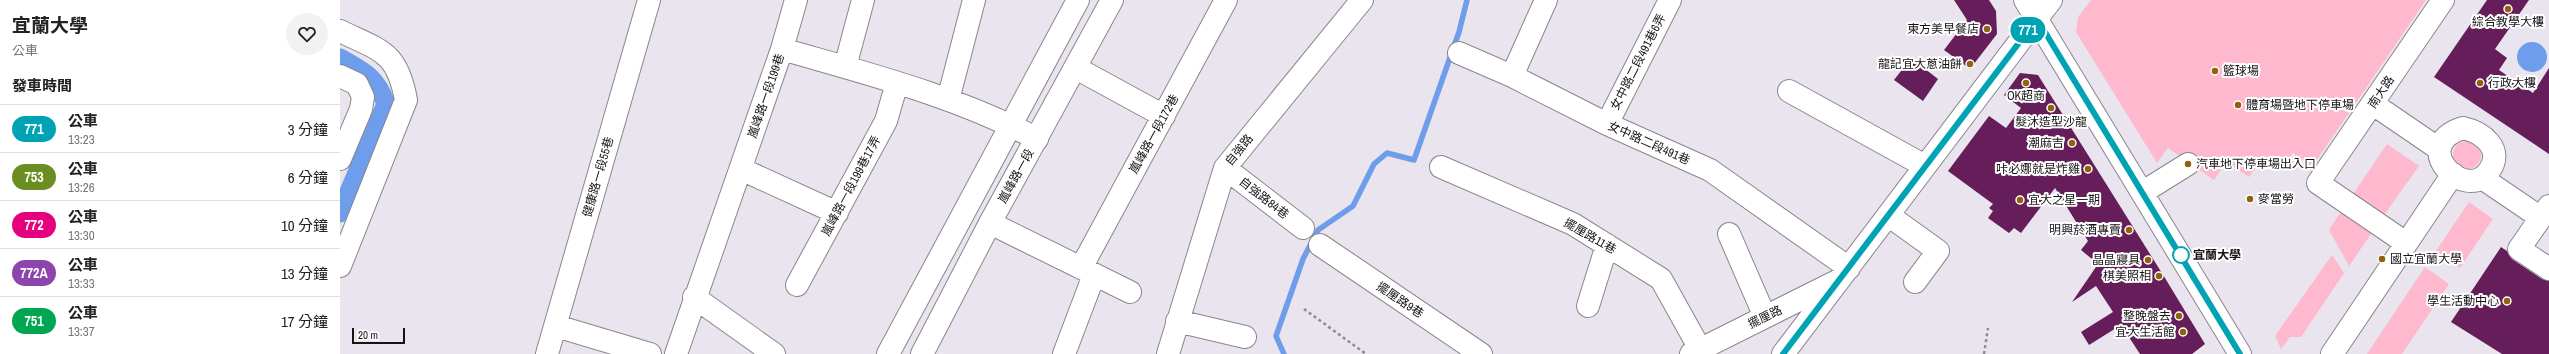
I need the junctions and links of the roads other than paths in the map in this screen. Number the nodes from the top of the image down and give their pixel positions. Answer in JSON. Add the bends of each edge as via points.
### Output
{"nodes":[{"id":1,"x":649,"y":0,"type":"edge"},
{"id":2,"x":796,"y":0,"type":"edge"},
{"id":3,"x":863,"y":0,"type":"edge"},
{"id":4,"x":974,"y":0,"type":"edge"},
{"id":5,"x":1078,"y":0,"type":"edge"},
{"id":6,"x":1112,"y":0,"type":"edge"},
{"id":7,"x":1226,"y":0,"type":"edge"},
{"id":8,"x":1362,"y":0,"type":"edge"},
{"id":9,"x":1546,"y":0,"type":"edge"},
{"id":10,"x":1670,"y":0,"type":"edge"},
{"id":11,"x":2025,"y":0,"type":"edge"},
{"id":12,"x":2051,"y":0,"type":"edge"},
{"id":13,"x":2443,"y":0,"type":"edge"},
{"id":14,"x":2037,"y":19,"type":"junction"},
{"id":15,"x":340,"y":31,"type":"edge"},
{"id":16,"x":782,"y":49,"type":"junction"},
{"id":17,"x":1459,"y":53,"type":"dead end"},
{"id":18,"x":845,"y":67,"type":"junction"},
{"id":19,"x":1076,"y":68,"type":"junction"},
{"id":20,"x":340,"y":76,"type":"edge"},
{"id":21,"x":1512,"y":76,"type":"junction"},
{"id":22,"x":897,"y":83,"type":"junction"},
{"id":23,"x":1789,"y":91,"type":"dead end"},
{"id":24,"x":948,"y":100,"type":"junction"},
{"id":25,"x":2373,"y":104,"type":"junction"},
{"id":26,"x":1164,"y":116,"type":"junction"},
{"id":27,"x":1607,"y":124,"type":"junction"},
{"id":28,"x":1010,"y":125,"type":"junction"},
{"id":29,"x":1037,"y":139,"type":"junction"},
{"id":30,"x":2439,"y":149,"type":"junction"},
{"id":31,"x":340,"y":159,"type":"edge"},
{"id":32,"x":2188,"y":164,"type":"dead end"},
{"id":33,"x":1925,"y":166,"type":"junction"},
{"id":34,"x":1441,"y":167,"type":"dead end"},
{"id":35,"x":1225,"y":168,"type":"junction"},
{"id":36,"x":741,"y":169,"type":"junction"},
{"id":37,"x":2453,"y":174,"type":"junction"},
{"id":38,"x":2482,"y":178,"type":"junction"},
{"id":39,"x":2143,"y":192,"type":"junction"},
{"id":40,"x":2545,"y":212,"type":"edge"},
{"id":41,"x":837,"y":213,"type":"junction"},
{"id":42,"x":1888,"y":215,"type":"junction"},
{"id":43,"x":990,"y":223,"type":"junction"},
{"id":44,"x":1303,"y":228,"type":"dead end"},
{"id":45,"x":1729,"y":234,"type":"dead end"},
{"id":46,"x":2406,"y":243,"type":"junction"},
{"id":47,"x":1320,"y":245,"type":"dead end"},
{"id":48,"x":1607,"y":245,"type":"junction"},
{"id":49,"x":340,"y":266,"type":"edge"},
{"id":50,"x":2549,"y":269,"type":"edge"},
{"id":51,"x":1087,"y":272,"type":"junction"},
{"id":52,"x":1844,"y":273,"type":"junction"},
{"id":53,"x":1915,"y":282,"type":"dead end"},
{"id":54,"x":797,"y":285,"type":"dead end"},
{"id":55,"x":1130,"y":292,"type":"dead end"},
{"id":56,"x":694,"y":297,"type":"junction"},
{"id":57,"x":1588,"y":306,"type":"dead end"},
{"id":58,"x":1765,"y":317,"type":"junction"},
{"id":59,"x":1177,"y":321,"type":"junction"},
{"id":60,"x":556,"y":326,"type":"junction"},
{"id":61,"x":1245,"y":338,"type":"dead end"},
{"id":62,"x":1696,"y":351,"type":"edge"},
{"id":63,"x":547,"y":354,"type":"edge"},
{"id":64,"x":650,"y":354,"type":"edge"},
{"id":65,"x":676,"y":354,"type":"edge"},
{"id":66,"x":774,"y":354,"type":"edge"},
{"id":67,"x":888,"y":354,"type":"edge"},
{"id":68,"x":922,"y":354,"type":"edge"},
{"id":69,"x":1064,"y":354,"type":"edge"},
{"id":70,"x":1168,"y":354,"type":"edge"},
{"id":71,"x":1481,"y":354,"type":"edge"},
{"id":72,"x":1783,"y":354,"type":"edge"},
{"id":73,"x":2240,"y":354,"type":"edge"},
{"id":74,"x":2332,"y":354,"type":"edge"}],
"edges":[{"from":1,"to":60,"type":"street","name":"健康路一段55巷"},
{"from":2,"to":16,"type":"street"},
{"from":3,"to":18,"type":"street"},
{"from":4,"to":24,"type":"street"},
{"from":5,"to":28,"type":"street"},
{"from":6,"to":19,"type":"street","name":"嵐峰路一段"},
{"from":7,"to":26,"type":"street","name":"嵐峰路一段172巷"},
{"from":8,"to":35,"type":"street","name":"自強路"},
{"from":9,"to":21,"type":"street"},
{"from":10,"to":27,"type":"street","name":"女中路二段491巷6弄"},
{"from":11,"to":14,"type":"street"},
{"from":12,"to":14,"type":"street"},
{"from":13,"to":25,"type":"street","name":"南大路"},
{"from":14,"to":33,"type":"street"},
{"from":14,"to":39,"type":"street"},
{"from":15,"to":49,"type":"street","via":[[387,54],[402,76],[406,100]]},
{"from":16,"to":18,"type":"street","name":"嵐峰路一段199巷"},
{"from":16,"to":36,"type":"street","name":"嵐峰路一段199巷"},
{"from":17,"to":21,"type":"street","name":"女中路二段491巷"},
{"from":18,"to":22,"type":"street","name":"嵐峰路一段199巷"},
{"from":19,"to":26,"type":"street"},
{"from":19,"to":29,"type":"street","name":"嵐峰路一段"},
{"from":20,"to":31,"type":"street","via":[[357,84],[363,97],[361,110]]},
{"from":21,"to":27,"type":"street","name":"女中路二段491巷"},
{"from":22,"to":24,"type":"street","name":"嵐峰路一段199巷"},
{"from":22,"to":41,"type":"street","name":"嵐峰路一段199巷17弄","via":[[886,121]]},
{"from":23,"to":33,"type":"street"},
{"from":24,"to":28,"type":"street","name":"嵐峰路一段199巷"},
{"from":25,"to":30,"type":"street"},
{"from":25,"to":46,"type":"street","name":"南大路","via":[[2318,183]]},
{"from":26,"to":51,"type":"street","name":"嵐峰路一段172巷"},
{"from":27,"to":52,"type":"street","name":"女中路二段491巷","via":[[1710,170]]},
{"from":28,"to":29,"type":"street","name":"嵐峰路一段199巷"},
{"from":28,"to":67,"type":"street"},
{"from":29,"to":43,"type":"street","name":"嵐峰路一段"},
{"from":30,"to":37,"type":"street","via":[[2440,161]]},
{"from":30,"to":38,"type":"street","via":[[2452,131],[2463,128],[2472,130],[2491,142],[2494,160],[2490,170]]},
{"from":32,"to":39,"type":"street"},
{"from":33,"to":42,"type":"street"},
{"from":34,"to":48,"type":"street","name":"擺厘路11巷","via":[[1573,224]]},
{"from":35,"to":44,"type":"street","name":"自強路84巷"},
{"from":35,"to":59,"type":"street","name":"自強路"},
{"from":36,"to":41,"type":"street"},
{"from":36,"to":56,"type":"street","name":"嵐峰路一段199巷"},
{"from":37,"to":38,"type":"street","via":[[2462,180]]},
{"from":37,"to":46,"type":"street"},
{"from":38,"to":40,"type":"street"},
{"from":39,"to":73,"type":"street"},
{"from":40,"to":50,"type":"street","via":[[2520,249]]},
{"from":41,"to":54,"type":"street","name":"嵐峰路一段199巷17弄"},
{"from":42,"to":52,"type":"street"},
{"from":42,"to":53,"type":"street","via":[[1938,251]]},
{"from":43,"to":51,"type":"street"},
{"from":43,"to":68,"type":"street","name":"嵐峰路一段"},
{"from":45,"to":58,"type":"street"},
{"from":46,"to":74,"type":"street"},
{"from":47,"to":71,"type":"street","name":"擺厘路9巷"},
{"from":48,"to":57,"type":"street"},
{"from":48,"to":62,"type":"street","name":"擺厘路11巷","via":[[1661,279]]},
{"from":51,"to":55,"type":"street"},
{"from":51,"to":69,"type":"street","name":"嵐峰路一段172巷"},
{"from":52,"to":58,"type":"street","name":"擺厘路"},
{"from":52,"to":72,"type":"street"},
{"from":56,"to":65,"type":"street","name":"嵐峰路一段199巷"},
{"from":56,"to":66,"type":"street"},
{"from":58,"to":62,"type":"street","name":"擺厘路"},
{"from":59,"to":61,"type":"street"},
{"from":59,"to":70,"type":"street","name":"自強路"},
{"from":60,"to":63,"type":"street","name":"健康路一段55巷"},
{"from":60,"to":64,"type":"street"}]}
